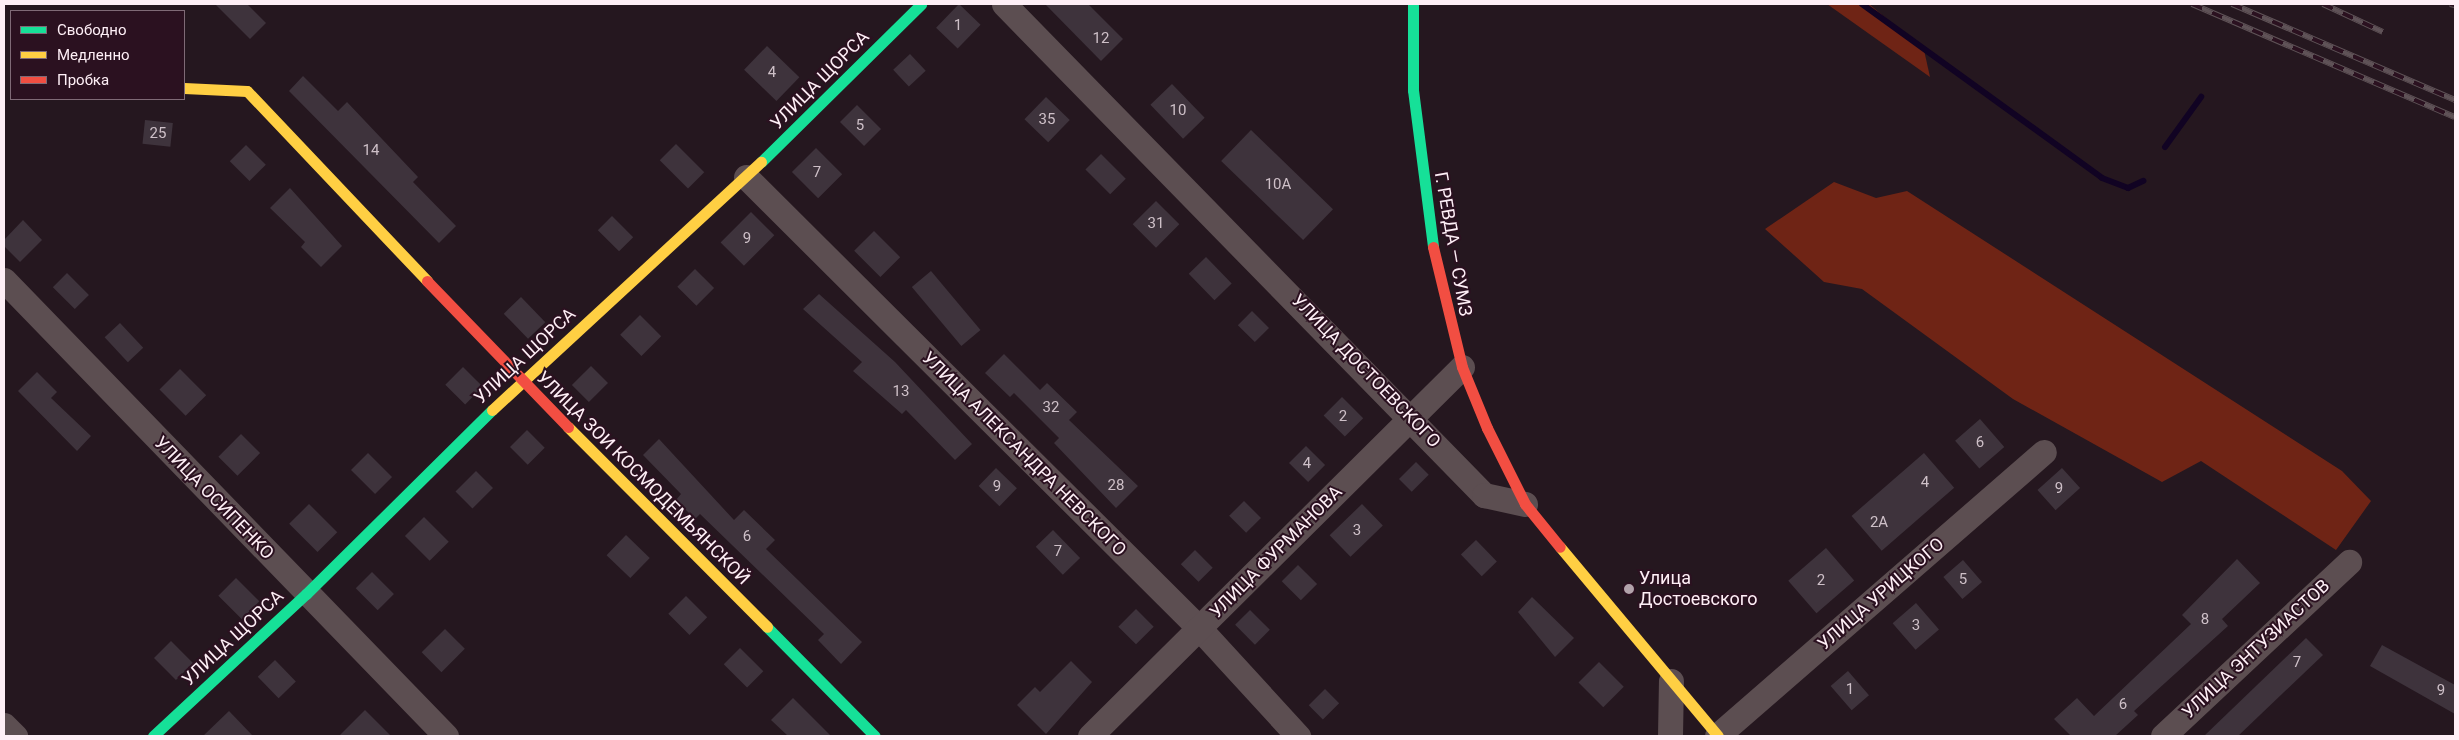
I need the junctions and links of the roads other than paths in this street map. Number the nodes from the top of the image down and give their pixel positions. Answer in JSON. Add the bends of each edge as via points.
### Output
{"nodes":[{"id":1,"x":921,"y":4,"type":"edge"},
{"id":2,"x":1004,"y":4,"type":"edge"},
{"id":3,"x":1413,"y":4,"type":"edge"},
{"id":4,"x":185,"y":88,"type":"edge"},
{"id":5,"x":746,"y":177,"type":"junction"},
{"id":6,"x":4,"y":280,"type":"edge"},
{"id":7,"x":1462,"y":368,"type":"junction"},
{"id":8,"x":522,"y":381,"type":"junction"},
{"id":9,"x":1412,"y":416,"type":"junction"},
{"id":10,"x":2044,"y":452,"type":"dead end"},
{"id":11,"x":1525,"y":504,"type":"junction"},
{"id":12,"x":2349,"y":562,"type":"dead end"},
{"id":13,"x":306,"y":594,"type":"junction"},
{"id":14,"x":1199,"y":628,"type":"junction"},
{"id":15,"x":1671,"y":681,"type":"junction"},
{"id":16,"x":4,"y":725,"type":"edge"},
{"id":17,"x":15,"y":736,"type":"edge"},
{"id":18,"x":153,"y":736,"type":"edge"},
{"id":19,"x":446,"y":736,"type":"edge"},
{"id":20,"x":875,"y":736,"type":"edge"},
{"id":21,"x":1090,"y":736,"type":"edge"},
{"id":22,"x":1298,"y":736,"type":"edge"},
{"id":23,"x":1670,"y":736,"type":"edge"},
{"id":24,"x":1718,"y":736,"type":"edge"},
{"id":25,"x":2163,"y":736,"type":"edge"}],
"edges":[{"from":1,"to":5,"type":"street","name":"УЛИЦА ЩОРСА"},
{"from":2,"to":9,"type":"street","name":"УЛИЦА ДОСТОЕВСКОГО"},
{"from":3,"to":7,"type":"street","name":"Г. РЕВДА — СУМЗ","via":[[1413,90],[1424,199],[1442,298]]},
{"from":4,"to":8,"type":"street","name":"УЛИЦА ЗОИ КОСМОДЕМЬЯНСКОЙ","via":[[247,91]]},
{"from":5,"to":8,"type":"street","name":"УЛИЦА ЩОРСА"},
{"from":5,"to":14,"type":"street","name":"УЛИЦА АЛЕКСАНДРА НЕВСКОГО"},
{"from":6,"to":13,"type":"street","name":"УЛИЦА ОСИПЕНКО"},
{"from":7,"to":9,"type":"street","name":"УЛИЦА ФУРМАНОВА"},
{"from":7,"to":11,"type":"street","name":"Г. РЕВДА — СУМЗ"},
{"from":8,"to":13,"type":"street","name":"УЛИЦА ЩОРСА"},
{"from":8,"to":20,"type":"street","name":"УЛИЦА ЗОИ КОСМОДЕМЬЯНСКОЙ"},
{"from":9,"to":11,"type":"street","name":"УЛИЦА ДОСТОЕВСКОГО","via":[[1484,495]]},
{"from":9,"to":14,"type":"street","name":"УЛИЦА ФУРМАНОВА"},
{"from":10,"to":24,"type":"street","name":"УЛИЦА УРИЦКОГО"},
{"from":11,"to":15,"type":"street"},
{"from":12,"to":25,"type":"street","name":"УЛИЦА ЭНТУЗИАСТОВ"},
{"from":13,"to":18,"type":"street","name":"УЛИЦА ЩОРСА"},
{"from":13,"to":19,"type":"street","name":"УЛИЦА ОСИПЕНКО"},
{"from":14,"to":21,"type":"street","name":"УЛИЦА ФУРМАНОВА"},
{"from":14,"to":22,"type":"street","name":"УЛИЦА АЛЕКСАНДРА НЕВСКОГО"},
{"from":15,"to":23,"type":"street"},
{"from":15,"to":24,"type":"street"},
{"from":16,"to":17,"type":"street"}]}
